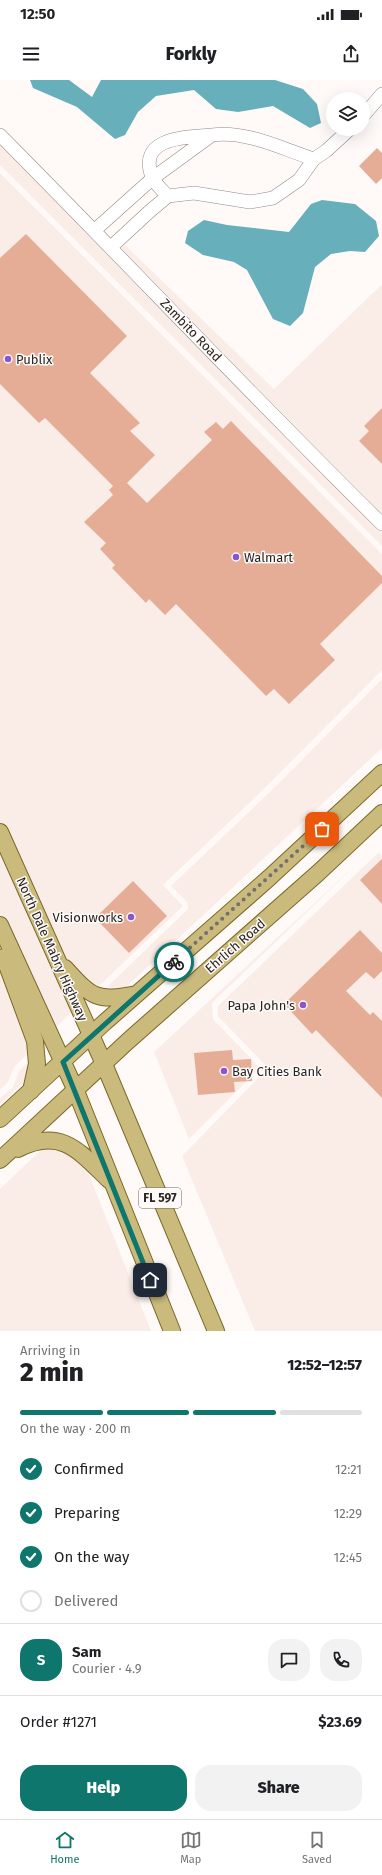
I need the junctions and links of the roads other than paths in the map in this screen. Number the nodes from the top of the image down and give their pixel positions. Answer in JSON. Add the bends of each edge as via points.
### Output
{"nodes":[{"id":1,"x":382,"y":94,"type":"edge"},
{"id":2,"x":370,"y":108,"type":"edge"},
{"id":3,"x":0,"y":135,"type":"edge"},
{"id":4,"x":212,"y":135,"type":"junction"},
{"id":5,"x":342,"y":136,"type":"edge"},
{"id":6,"x":314,"y":159,"type":"junction"},
{"id":7,"x":152,"y":178,"type":"junction"},
{"id":8,"x":168,"y":196,"type":"junction"},
{"id":9,"x":95,"y":230,"type":"junction"},
{"id":10,"x":112,"y":247,"type":"junction"},
{"id":11,"x":382,"y":524,"type":"edge"},
{"id":12,"x":382,"y":773,"type":"edge"},
{"id":13,"x":382,"y":813,"type":"edge"},
{"id":14,"x":0,"y":832,"type":"edge"},
{"id":15,"x":0,"y":925,"type":"edge"},
{"id":16,"x":0,"y":943,"type":"edge"},
{"id":17,"x":55,"y":956,"type":"junction"},
{"id":18,"x":138,"y":994,"type":"junction"},
{"id":19,"x":91,"y":1036,"type":"junction"},
{"id":20,"x":63,"y":1062,"type":"junction"},
{"id":21,"x":104,"y":1064,"type":"junction"},
{"id":22,"x":32,"y":1091,"type":"junction"},
{"id":23,"x":76,"y":1091,"type":"junction"},
{"id":24,"x":0,"y":1119,"type":"edge"},
{"id":25,"x":2,"y":1158,"type":"edge"},
{"id":26,"x":113,"y":1185,"type":"junction"},
{"id":27,"x":172,"y":1331,"type":"edge"},
{"id":28,"x":216,"y":1331,"type":"edge"}],
"edges":[{"from":1,"to":2,"type":"street"},
{"from":3,"to":9,"type":"street","name":"Zambito Road"},
{"from":4,"to":6,"type":"street","via":[[245,135]]},
{"from":4,"to":7,"type":"street"},
{"from":4,"to":7,"type":"street","via":[[162,142],[154,149],[149,161]]},
{"from":5,"to":6,"type":"street"},
{"from":6,"to":8,"type":"street","via":[[299,180],[272,198],[250,202],[194,193]]},
{"from":7,"to":8,"type":"street"},
{"from":7,"to":9,"type":"street"},
{"from":8,"to":10,"type":"street"},
{"from":9,"to":10,"type":"street","name":"Zambito Road"},
{"from":10,"to":11,"type":"street","name":"Zambito Road","via":[[307,450]]},
{"from":12,"to":18,"type":"main road"},
{"from":13,"to":21,"type":"main road","name":"Ehrlich Road","via":[[313,878]]},
{"from":14,"to":17,"type":"main road","name":"North Dale Mabry Highway","number":"FL 597"},
{"from":15,"to":20,"type":"main road","number":"FL 597"},
{"from":16,"to":22,"type":"main road","via":[[35,1041],[38,1064]]},
{"from":17,"to":18,"type":"main road","via":[[82,986],[95,996],[118,998]]},
{"from":17,"to":19,"type":"main road","name":"North Dale Mabry Highway","number":"FL 597"},
{"from":18,"to":19,"type":"main road"},
{"from":19,"to":20,"type":"main road"},
{"from":19,"to":21,"type":"main road","name":"North Dale Mabry Highway","number":"FL 597"},
{"from":20,"to":22,"type":"main road"},
{"from":20,"to":23,"type":"main road","number":"FL 597"},
{"from":21,"to":23,"type":"main road","name":"Ehrlich Road"},
{"from":21,"to":28,"type":"main road","name":"North Dale Mabry Highway","number":"FL 597"},
{"from":22,"to":24,"type":"main road"},
{"from":23,"to":25,"type":"main road","name":"Ehrlich Road"},
{"from":23,"to":26,"type":"main road","number":"FL 597"},
{"from":25,"to":26,"type":"main road","via":[[33,1141],[51,1139],[66,1144],[85,1157]]},
{"from":26,"to":27,"type":"main road","number":"FL 597"}]}
